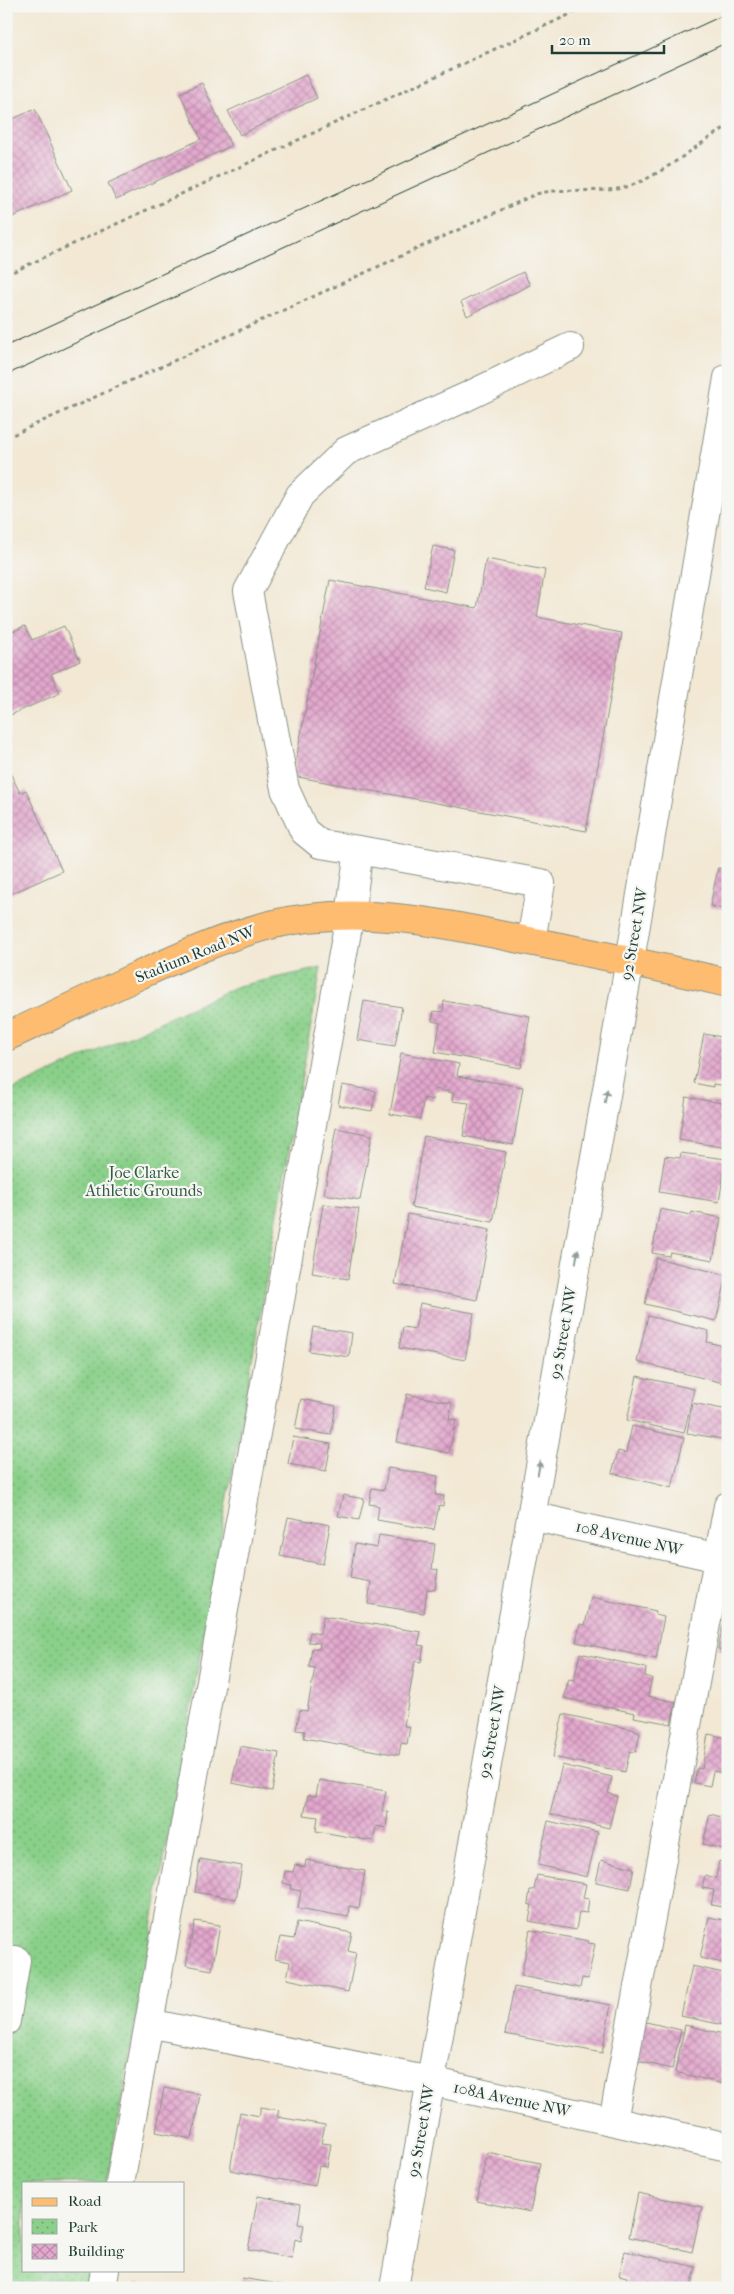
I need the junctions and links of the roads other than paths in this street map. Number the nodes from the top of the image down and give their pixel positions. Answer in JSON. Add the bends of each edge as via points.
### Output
{"nodes":[{"id":1,"x":570,"y":347,"type":"dead end"},
{"id":2,"x":726,"y":392,"type":"edge"},
{"id":3,"x":359,"y":850,"type":"junction"},
{"id":4,"x":350,"y":915,"type":"junction"},
{"id":5,"x":531,"y":941,"type":"junction"},
{"id":6,"x":630,"y":960,"type":"junction"},
{"id":7,"x":728,"y":983,"type":"edge"},
{"id":8,"x":6,"y":1037,"type":"edge"},
{"id":9,"x":728,"y":1506,"type":"edge"},
{"id":10,"x":531,"y":1516,"type":"junction"},
{"id":11,"x":722,"y":1559,"type":"edge"},
{"id":12,"x":16,"y":1960,"type":"dead end"},
{"id":13,"x":6,"y":2021,"type":"edge"},
{"id":14,"x":149,"y":2023,"type":"junction"},
{"id":15,"x":430,"y":2081,"type":"junction"},
{"id":16,"x":613,"y":2121,"type":"junction"},
{"id":17,"x":728,"y":2147,"type":"edge"},
{"id":18,"x":120,"y":2182,"type":"edge"},
{"id":19,"x":105,"y":2272,"type":"edge"},
{"id":20,"x":102,"y":2288,"type":"edge"},
{"id":21,"x":394,"y":2288,"type":"edge"}],
"edges":[{"from":1,"to":3,"type":"street","via":[[346,451],[300,495],[248,591],[285,790],[304,831],[320,844]]},
{"from":2,"to":6,"type":"street","name":"92 Street NW"},
{"from":3,"to":4,"type":"street"},
{"from":3,"to":5,"type":"street","via":[[541,883]]},
{"from":4,"to":5,"type":"main road","name":"Stadium Road NW","via":[[417,919]]},
{"from":4,"to":8,"type":"main road","name":"Stadium Road NW","via":[[294,920],[239,933],[172,960]]},
{"from":4,"to":14,"type":"street"},
{"from":5,"to":6,"type":"main road","name":"Stadium Road NW"},
{"from":6,"to":7,"type":"main road","name":"Stadium Road NW"},
{"from":10,"to":6,"type":"street","name":"92 Street NW","one_way":true},
{"from":9,"to":11,"type":"street"},
{"from":10,"to":11,"type":"street","name":"108 Avenue NW"},
{"from":10,"to":15,"type":"street","name":"92 Street NW"},
{"from":11,"to":16,"type":"street"},
{"from":12,"to":13,"type":"street"},
{"from":14,"to":15,"type":"street","name":"108A Avenue NW"},
{"from":14,"to":18,"type":"street"},
{"from":15,"to":16,"type":"street","name":"108A Avenue NW"},
{"from":15,"to":21,"type":"street","name":"92 Street NW"},
{"from":16,"to":17,"type":"street","name":"108A Avenue NW"},
{"from":19,"to":20,"type":"street"}]}
